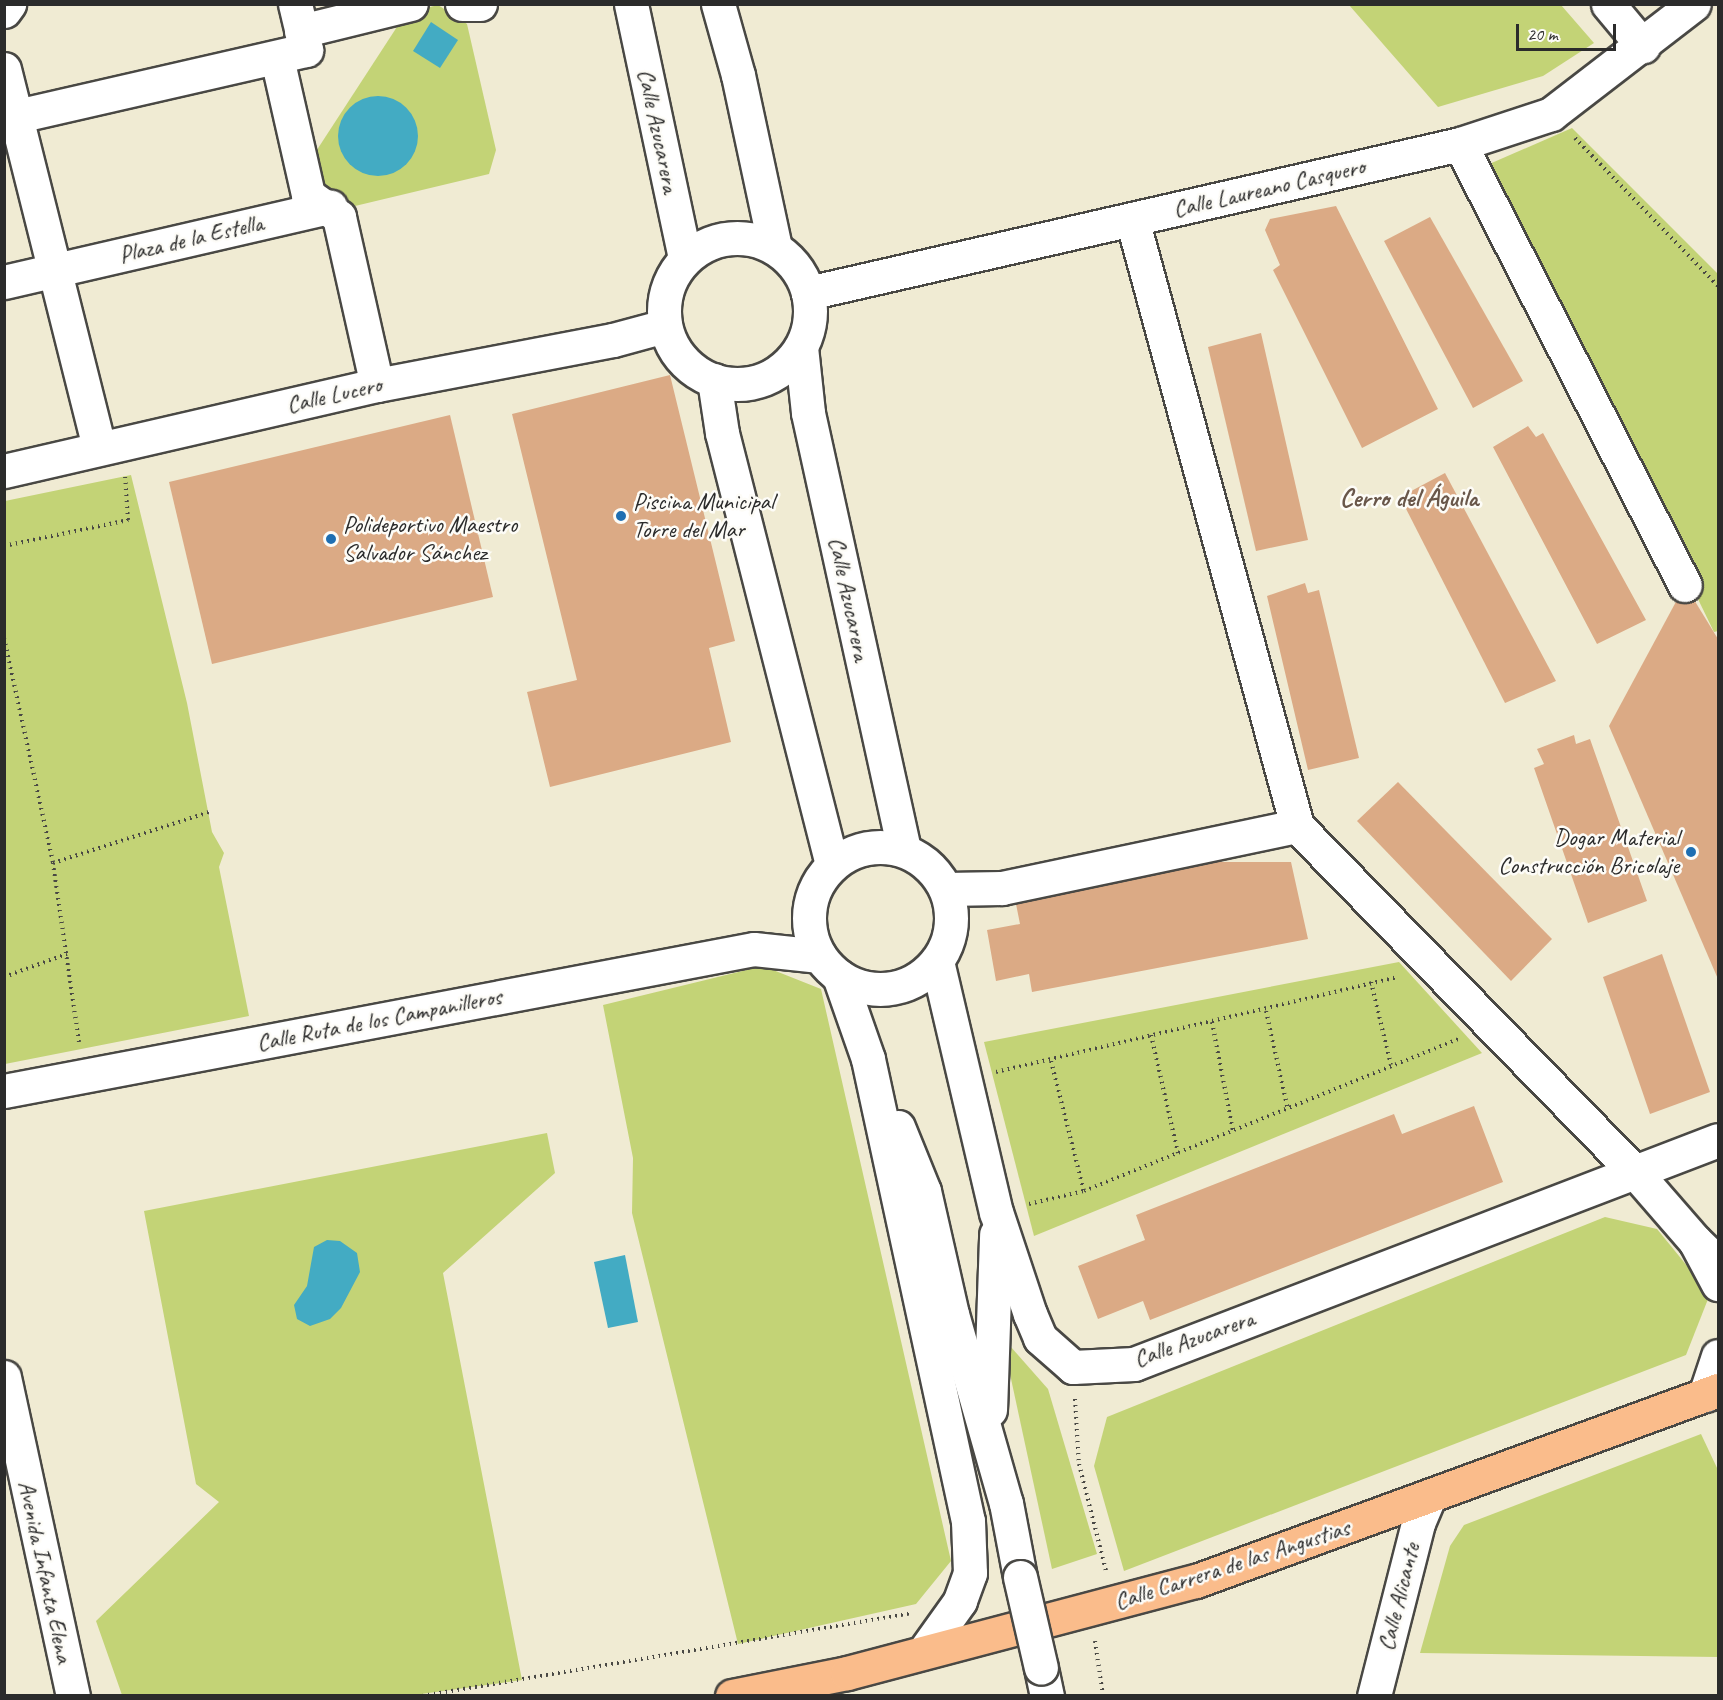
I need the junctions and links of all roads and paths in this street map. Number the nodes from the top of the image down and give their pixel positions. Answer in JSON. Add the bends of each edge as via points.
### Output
{"nodes":[{"id":1,"x":9,"y":4,"type":"edge"},
{"id":2,"x":411,"y":4,"type":"edge"},
{"id":3,"x":631,"y":4,"type":"edge"},
{"id":4,"x":718,"y":4,"type":"edge"},
{"id":5,"x":1608,"y":4,"type":"edge"},
{"id":6,"x":1694,"y":4,"type":"edge"},
{"id":7,"x":4,"y":11,"type":"edge"},
{"id":8,"x":295,"y":36,"type":"edge"},
{"id":9,"x":1643,"y":46,"type":"junction"},
{"id":10,"x":4,"y":69,"type":"edge"},
{"id":11,"x":1551,"y":114,"type":"junction"},
{"id":12,"x":11,"y":117,"type":"edge"},
{"id":13,"x":1460,"y":144,"type":"junction"},
{"id":14,"x":330,"y":207,"type":"junction"},
{"id":15,"x":1132,"y":219,"type":"junction"},
{"id":16,"x":775,"y":248,"type":"junction"},
{"id":17,"x":685,"y":258,"type":"junction"},
{"id":18,"x":52,"y":270,"type":"junction"},
{"id":19,"x":4,"y":282,"type":"edge"},
{"id":20,"x":1719,"y":286,"type":"edge"},
{"id":21,"x":808,"y":293,"type":"junction"},
{"id":22,"x":665,"y":326,"type":"junction"},
{"id":23,"x":801,"y":347,"type":"junction"},
{"id":24,"x":714,"y":380,"type":"junction"},
{"id":25,"x":377,"y":385,"type":"junction"},
{"id":26,"x":111,"y":446,"type":"junction"},
{"id":27,"x":4,"y":471,"type":"edge"},
{"id":28,"x":4,"y":546,"type":"edge"},
{"id":29,"x":1685,"y":585,"type":"dead end"},
{"id":30,"x":4,"y":638,"type":"edge"},
{"id":31,"x":209,"y":812,"type":"dead end"},
{"id":32,"x":1297,"y":826,"type":"junction"},
{"id":33,"x":904,"y":850,"type":"junction"},
{"id":34,"x":53,"y":863,"type":"junction"},
{"id":35,"x":832,"y":864,"type":"junction"},
{"id":36,"x":1002,"y":888,"type":"junction"},
{"id":37,"x":946,"y":890,"type":"junction"},
{"id":38,"x":808,"y":917,"type":"junction"},
{"id":39,"x":951,"y":929,"type":"junction"},
{"id":40,"x":754,"y":949,"type":"junction"},
{"id":41,"x":67,"y":954,"type":"junction"},
{"id":42,"x":938,"y":961,"type":"junction"},
{"id":43,"x":829,"y":966,"type":"junction"},
{"id":44,"x":1436,"y":969,"type":"junction"},
{"id":45,"x":4,"y":977,"type":"edge"},
{"id":46,"x":1371,"y":982,"type":"junction"},
{"id":47,"x":1266,"y":1011,"type":"junction"},
{"id":48,"x":1212,"y":1022,"type":"junction"},
{"id":49,"x":1492,"y":1026,"type":"junction"},
{"id":50,"x":1151,"y":1035,"type":"junction"},
{"id":51,"x":868,"y":1059,"type":"junction"},
{"id":52,"x":1051,"y":1060,"type":"junction"},
{"id":53,"x":1391,"y":1065,"type":"junction"},
{"id":54,"x":84,"y":1075,"type":"junction"},
{"id":55,"x":966,"y":1078,"type":"junction"},
{"id":56,"x":4,"y":1091,"type":"edge"},
{"id":57,"x":1288,"y":1110,"type":"junction"},
{"id":58,"x":1233,"y":1131,"type":"junction"},
{"id":59,"x":1719,"y":1140,"type":"edge"},
{"id":60,"x":1178,"y":1153,"type":"junction"},
{"id":61,"x":1635,"y":1172,"type":"junction"},
{"id":62,"x":1084,"y":1191,"type":"junction"},
{"id":63,"x":996,"y":1212,"type":"junction"},
{"id":64,"x":1707,"y":1252,"type":"edge"},
{"id":65,"x":1719,"y":1284,"type":"edge"},
{"id":66,"x":1719,"y":1356,"type":"edge"},
{"id":67,"x":1073,"y":1367,"type":"junction"},
{"id":68,"x":4,"y":1377,"type":"edge"},
{"id":69,"x":1712,"y":1392,"type":"edge"},
{"id":70,"x":989,"y":1448,"type":"junction"},
{"id":71,"x":1428,"y":1499,"type":"junction"},
{"id":72,"x":1107,"y":1572,"type":"dead end"},
{"id":73,"x":913,"y":1613,"type":"dead end"},
{"id":74,"x":1095,"y":1637,"type":"dead end"},
{"id":75,"x":925,"y":1650,"type":"junction"},
{"id":76,"x":1044,"y":1682,"type":"edge"},
{"id":77,"x":73,"y":1695,"type":"edge"},
{"id":78,"x":422,"y":1695,"type":"edge"},
{"id":79,"x":732,"y":1695,"type":"edge"},
{"id":80,"x":1103,"y":1695,"type":"edge"},
{"id":81,"x":1374,"y":1695,"type":"edge"}],
"edges":[{"from":1,"to":7,"type":"street"},
{"from":2,"to":8,"type":"street"},
{"from":3,"to":17,"type":"street","name":"Calle Azucarera"},
{"from":4,"to":16,"type":"street","via":[[738,75]]},
{"from":5,"to":9,"type":"street"},
{"from":6,"to":9,"type":"street","name":"Calle Laureano Casquero"},
{"from":8,"to":12,"type":"street"},
{"from":8,"to":14,"type":"street","via":[[308,195]]},
{"from":9,"to":11,"type":"street","name":"Calle Laureano Casquero"},
{"from":10,"to":12,"type":"street"},
{"from":11,"to":13,"type":"street","name":"Calle Laureano Casquero"},
{"from":11,"to":20,"type":"path"},
{"from":12,"to":18,"type":"street"},
{"from":13,"to":15,"type":"street","name":"Calle Laureano Casquero"},
{"from":13,"to":29,"type":"street"},
{"from":14,"to":18,"type":"street","name":"Plaza de la Estella"},
{"from":14,"to":25,"type":"street","via":[[339,217]]},
{"from":15,"to":21,"type":"street","name":"Calle Laureano Casquero"},
{"from":15,"to":32,"type":"street"},
{"from":16,"to":17,"type":"street","via":[[745,237],[712,240]]},
{"from":16,"to":21,"type":"street","via":[[801,275]]},
{"from":17,"to":22,"type":"street","via":[[664,297]]},
{"from":18,"to":19,"type":"street","name":"Plaza de la Estella"},
{"from":18,"to":26,"type":"street"},
{"from":21,"to":23,"type":"street","via":[[810,312]]},
{"from":22,"to":24,"type":"street","via":[[677,353],[693,370]]},
{"from":22,"to":25,"type":"street","name":"Calle Lucero","via":[[613,340]]},
{"from":23,"to":24,"type":"street","via":[[784,366],[763,379],[738,384]]},
{"from":23,"to":33,"type":"street","name":"Calle Azucarera","via":[[808,412]]},
{"from":24,"to":35,"type":"street","via":[[722,433]]},
{"from":25,"to":26,"type":"street","name":"Calle Lucero"},
{"from":26,"to":27,"type":"street","name":"Calle Lucero"},
{"from":26,"to":28,"type":"path","via":[[128,519]]},
{"from":30,"to":34,"type":"path"},
{"from":31,"to":34,"type":"path"},
{"from":32,"to":36,"type":"street"},
{"from":32,"to":44,"type":"street"},
{"from":33,"to":35,"type":"street","via":[[879,846],[854,850]]},
{"from":33,"to":37,"type":"street","via":[[922,859]]},
{"from":34,"to":41,"type":"path"},
{"from":35,"to":38,"type":"street","via":[[819,879]]},
{"from":36,"to":37,"type":"street"},
{"from":36,"to":39,"type":"street"},
{"from":37,"to":39,"type":"street"},
{"from":38,"to":40,"type":"street","name":"Calle Ruta de los Campanilleros"},
{"from":38,"to":43,"type":"street","via":[[811,938]]},
{"from":39,"to":42,"type":"street"},
{"from":40,"to":43,"type":"street","name":"Calle Ruta de los Campanilleros"},
{"from":40,"to":54,"type":"street","name":"Calle Ruta de los Campanilleros"},
{"from":41,"to":45,"type":"path"},
{"from":41,"to":54,"type":"path"},
{"from":42,"to":43,"type":"street","via":[[923,976],[885,990],[864,988]]},
{"from":42,"to":55,"type":"street"},
{"from":43,"to":51,"type":"street","via":[[856,1016]]},
{"from":44,"to":46,"type":"path"},
{"from":44,"to":49,"type":"street"},
{"from":46,"to":47,"type":"path"},
{"from":46,"to":53,"type":"path"},
{"from":47,"to":48,"type":"path"},
{"from":47,"to":57,"type":"path"},
{"from":48,"to":50,"type":"path"},
{"from":48,"to":58,"type":"path"},
{"from":49,"to":53,"type":"path"},
{"from":49,"to":61,"type":"street"},
{"from":50,"to":52,"type":"path"},
{"from":50,"to":60,"type":"path"},
{"from":51,"to":70,"type":"street","via":[[924,1191],[952,1314]]},
{"from":51,"to":75,"type":"street","via":[[968,1521],[970,1573],[960,1601]]},
{"from":52,"to":55,"type":"path"},
{"from":52,"to":62,"type":"path"},
{"from":53,"to":57,"type":"path"},
{"from":54,"to":56,"type":"street","name":"Calle Ruta de los Campanilleros"},
{"from":55,"to":63,"type":"street"},
{"from":57,"to":58,"type":"path"},
{"from":58,"to":60,"type":"path"},
{"from":59,"to":61,"type":"street","name":"Calle Azucarera"},
{"from":60,"to":62,"type":"path"},
{"from":61,"to":64,"type":"street"},
{"from":61,"to":67,"type":"street","name":"Calle Azucarera","via":[[1134,1364]]},
{"from":62,"to":63,"type":"path"},
{"from":63,"to":67,"type":"street","via":[[1041,1338]]},
{"from":63,"to":70,"type":"street"},
{"from":64,"to":65,"type":"street"},
{"from":66,"to":69,"type":"street"},
{"from":67,"to":72,"type":"path","via":[[1079,1464]]},
{"from":68,"to":77,"type":"street","name":"Avenida Infanta Elena"},
{"from":69,"to":71,"type":"main road","name":"Calle Carrera de las Angustias"},
{"from":70,"to":76,"type":"street","bridge":true},
{"from":71,"to":75,"type":"main road","name":"Calle Carrera de las Angustias","via":[[1196,1581]]},
{"from":71,"to":81,"type":"street","name":"Calle Alicante","via":[[1418,1523]]},
{"from":73,"to":78,"type":"path"},
{"from":74,"to":80,"type":"path"},
{"from":75,"to":79,"type":"main road","name":"Calle Carrera de las Angustias","via":[[847,1673]]}]}
